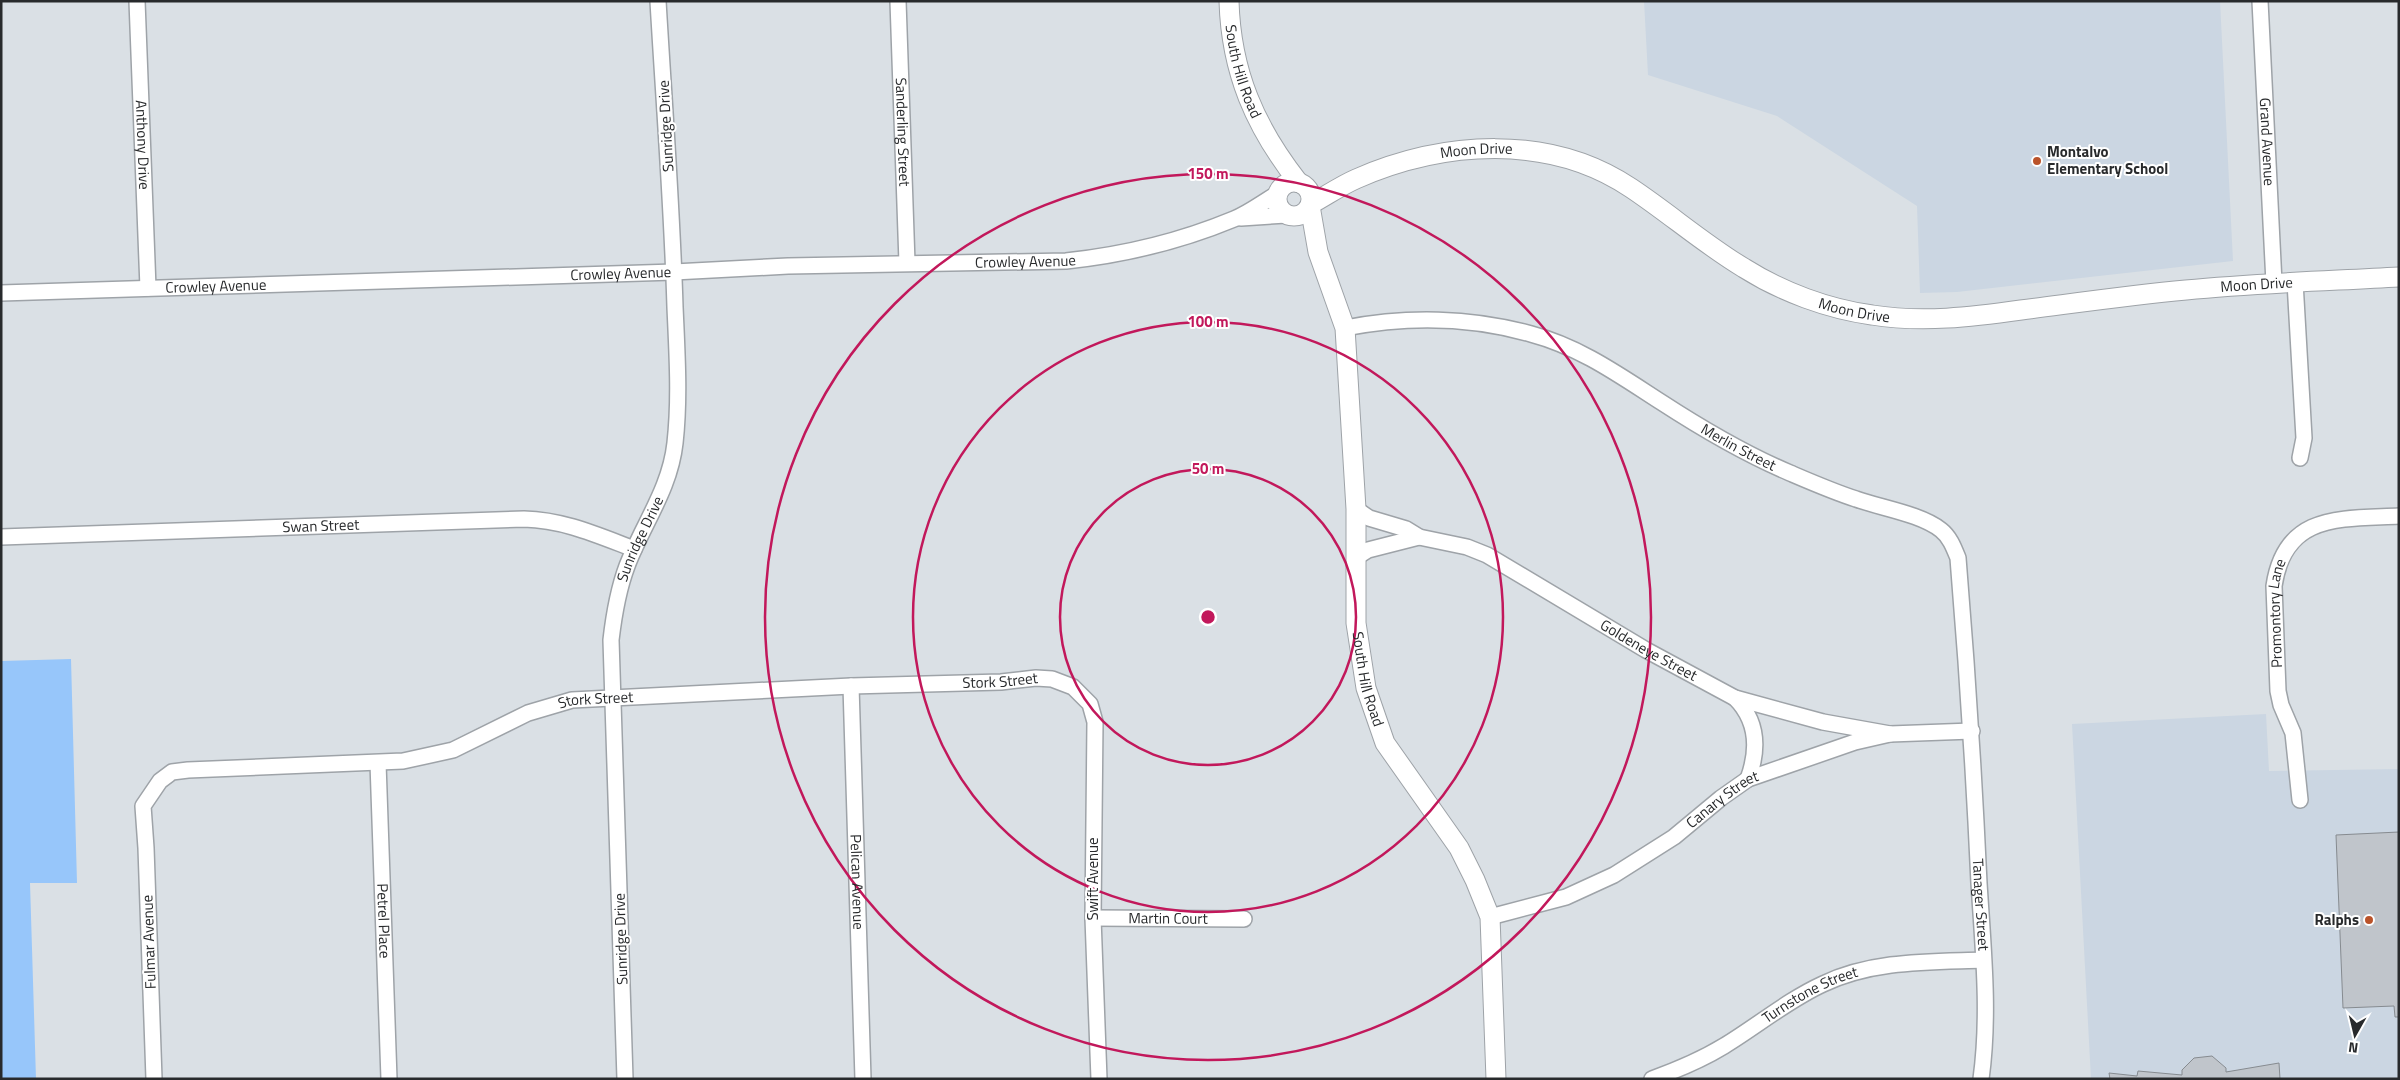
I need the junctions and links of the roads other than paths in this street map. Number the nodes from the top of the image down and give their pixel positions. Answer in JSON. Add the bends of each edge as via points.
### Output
{"nodes":[{"id":1,"x":137,"y":1,"type":"edge"},
{"id":2,"x":658,"y":1,"type":"edge"},
{"id":3,"x":898,"y":1,"type":"edge"},
{"id":4,"x":1229,"y":1,"type":"edge"},
{"id":5,"x":2260,"y":1,"type":"edge"},
{"id":6,"x":1267,"y":139,"type":"junction"},
{"id":7,"x":1353,"y":180,"type":"junction"},
{"id":8,"x":1300,"y":183,"type":"junction"},
{"id":9,"x":1278,"y":193,"type":"junction"},
{"id":10,"x":1310,"y":205,"type":"junction"},
{"id":11,"x":1287,"y":215,"type":"junction"},
{"id":12,"x":1235,"y":219,"type":"junction"},
{"id":13,"x":1318,"y":252,"type":"junction"},
{"id":14,"x":907,"y":263,"type":"junction"},
{"id":15,"x":674,"y":272,"type":"junction"},
{"id":16,"x":2399,"y":277,"type":"edge"},
{"id":17,"x":2295,"y":282,"type":"junction"},
{"id":18,"x":2274,"y":283,"type":"junction"},
{"id":19,"x":148,"y":288,"type":"junction"},
{"id":20,"x":1,"y":293,"type":"edge"},
{"id":21,"x":1345,"y":328,"type":"junction"},
{"id":22,"x":2300,"y":458,"type":"dead end"},
{"id":23,"x":1356,"y":509,"type":"junction"},
{"id":24,"x":2399,"y":516,"type":"edge"},
{"id":25,"x":1,"y":537,"type":"edge"},
{"id":26,"x":1419,"y":537,"type":"junction"},
{"id":27,"x":634,"y":549,"type":"junction"},
{"id":28,"x":1357,"y":557,"type":"junction"},
{"id":29,"x":851,"y":686,"type":"junction"},
{"id":30,"x":1073,"y":687,"type":"joint"},
{"id":31,"x":613,"y":697,"type":"junction"},
{"id":32,"x":1735,"y":698,"type":"junction"},
{"id":33,"x":1972,"y":732,"type":"junction"},
{"id":34,"x":1890,"y":734,"type":"junction"},
{"id":35,"x":378,"y":763,"type":"junction"},
{"id":36,"x":1748,"y":779,"type":"junction"},
{"id":37,"x":2300,"y":800,"type":"dead end"},
{"id":38,"x":143,"y":806,"type":"joint"},
{"id":39,"x":1490,"y":917,"type":"junction"},
{"id":40,"x":1093,"y":918,"type":"junction"},
{"id":41,"x":1244,"y":919,"type":"dead end"},
{"id":42,"x":1984,"y":960,"type":"junction"},
{"id":43,"x":154,"y":1079,"type":"edge"},
{"id":44,"x":389,"y":1079,"type":"edge"},
{"id":45,"x":625,"y":1079,"type":"edge"},
{"id":46,"x":863,"y":1079,"type":"edge"},
{"id":47,"x":1099,"y":1079,"type":"edge"},
{"id":48,"x":1496,"y":1079,"type":"edge"},
{"id":49,"x":1652,"y":1079,"type":"edge"},
{"id":50,"x":1981,"y":1079,"type":"edge"}],
"edges":[{"from":1,"to":19,"type":"street","name":"Anthony Drive"},
{"from":2,"to":15,"type":"street","name":"Sunridge Drive"},
{"from":3,"to":14,"type":"street","name":"Sanderling Street"},
{"from":4,"to":6,"type":"street","name":"South Hill Road","via":[[1238,68]]},
{"from":5,"to":18,"type":"street","name":"Grand Avenue"},
{"from":6,"to":8,"type":"street","name":"South Hill Road"},
{"from":6,"to":9,"type":"street","name":"South Hill Road"},
{"from":7,"to":8,"type":"street","name":"Moon Drive"},
{"from":7,"to":10,"type":"street","name":"Moon Drive"},
{"from":7,"to":18,"type":"street","name":"Moon Drive","via":[[1404,161],[1467,149],[1504,148],[1569,160],[1629,186],[1744,269],[1782,289],[1828,306],[1872,316],[1972,317],[2186,290]]},
{"from":8,"to":9,"type":"street","via":[[1289,182]]},
{"from":8,"to":10,"type":"street","via":[[1309,190]]},
{"from":9,"to":11,"type":"street","via":[[1278,206]]},
{"from":9,"to":12,"type":"street","name":"Crowley Avenue"},
{"from":10,"to":11,"type":"street","via":[[1303,214]]},
{"from":10,"to":13,"type":"street","name":"South Hill Road"},
{"from":11,"to":12,"type":"street","name":"Crowley Avenue"},
{"from":11,"to":13,"type":"street","name":"South Hill Road"},
{"from":12,"to":14,"type":"street","name":"Crowley Avenue","via":[[1147,248],[1106,257],[1066,261]]},
{"from":13,"to":21,"type":"street","name":"South Hill Road"},
{"from":14,"to":15,"type":"street","name":"Crowley Avenue"},
{"from":15,"to":19,"type":"street","name":"Crowley Avenue"},
{"from":15,"to":27,"type":"street","name":"Sunridge Drive","via":[[678,397],[675,445],[662,495]]},
{"from":16,"to":17,"type":"street","name":"Moon Drive"},
{"from":17,"to":18,"type":"street","name":"Moon Drive"},
{"from":17,"to":22,"type":"street","via":[[2304,438]]},
{"from":19,"to":20,"type":"street","name":"Crowley Avenue"},
{"from":21,"to":23,"type":"street","name":"South Hill Road"},
{"from":21,"to":33,"type":"street","name":"Merlin Street","via":[[1410,319],[1449,320],[1494,324],[1533,334],[1605,364],[1723,440],[1787,472],[1929,522],[1942,530],[1953,544],[1958,558]]},
{"from":23,"to":26,"type":"street","name":"Goldeneye Street","via":[[1369,518],[1406,529]]},
{"from":23,"to":28,"type":"street","name":"South Hill Road"},
{"from":24,"to":37,"type":"street","name":"Promontory Lane","via":[[2337,519],[2318,524],[2293,540],[2282,553],[2276,569],[2278,691],[2292,733]]},
{"from":25,"to":27,"type":"street","name":"Swan Street","via":[[524,519],[569,524]]},
{"from":26,"to":28,"type":"street","name":"Goldeneye Street","via":[[1368,550]]},
{"from":26,"to":32,"type":"street","name":"Goldeneye Street","via":[[1467,547],[1487,555],[1653,654]]},
{"from":27,"to":31,"type":"street","name":"Sunridge Drive","via":[[618,592],[614,615],[611,640]]},
{"from":28,"to":39,"type":"street","name":"South Hill Road","via":[[1358,640],[1376,722],[1397,762],[1459,848]]},
{"from":29,"to":30,"type":"street","name":"Stork Street","via":[[1036,678],[1052,679]]},
{"from":29,"to":31,"type":"street","name":"Stork Street"},
{"from":29,"to":46,"type":"street","name":"Pelican Avenue"},
{"from":30,"to":40,"type":"street","name":"Swift Avenue","via":[[1090,704],[1096,730]]},
{"from":31,"to":35,"type":"street","name":"Stork Street","via":[[549,705],[453,750],[403,762]]},
{"from":31,"to":45,"type":"street","name":"Sunridge Drive"},
{"from":32,"to":34,"type":"street","name":"Goldeneye Street","via":[[1823,722]]},
{"from":32,"to":36,"type":"street","via":[[1751,719],[1753,728],[1755,757]]},
{"from":33,"to":34,"type":"street","name":"Canary Street"},
{"from":33,"to":42,"type":"street","name":"Tanager Street"},
{"from":34,"to":36,"type":"street","name":"Canary Street","via":[[1855,742]]},
{"from":35,"to":38,"type":"street","name":"Stork Street","via":[[172,772],[160,780]]},
{"from":35,"to":44,"type":"street","name":"Petrel Place"},
{"from":36,"to":39,"type":"street","name":"Canary Street","via":[[1674,837],[1614,875],[1566,897]]},
{"from":38,"to":43,"type":"street","name":"Fulmar Avenue"},
{"from":39,"to":48,"type":"street","name":"South Hill Road"},
{"from":40,"to":41,"type":"street","name":"Martin Court"},
{"from":40,"to":47,"type":"street","name":"Swift Avenue"},
{"from":42,"to":49,"type":"street","name":"Turnstone Street","via":[[1894,964],[1856,971],[1823,984],[1683,1068]]},
{"from":42,"to":50,"type":"street","name":"Tanager Street","via":[[1985,1051]]}]}
